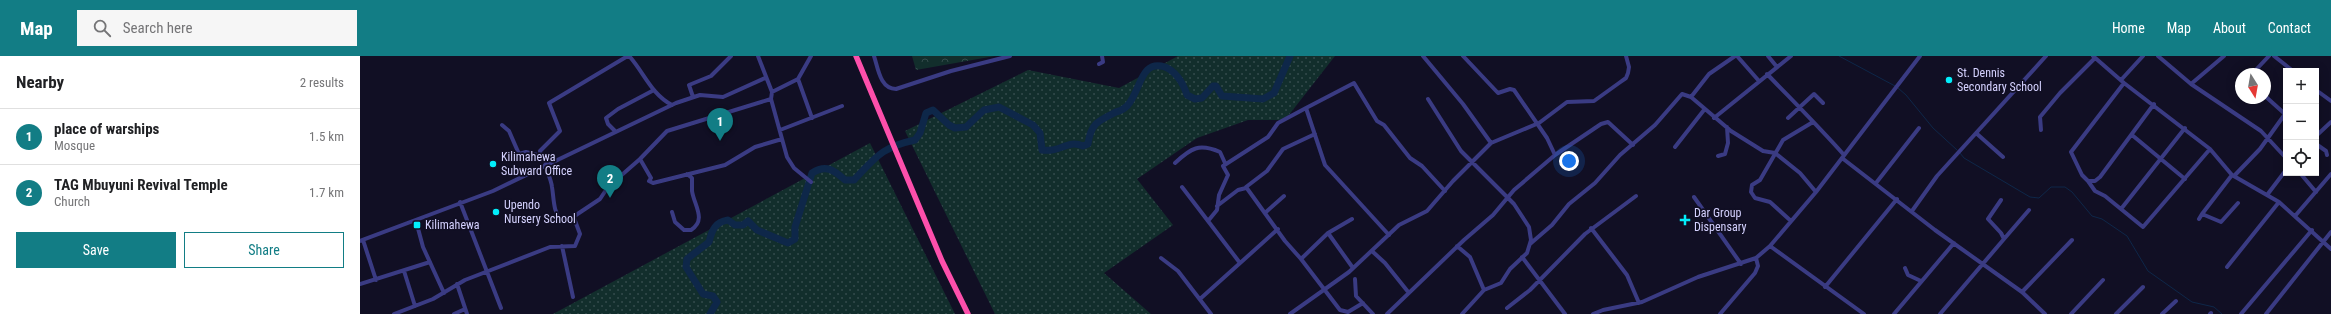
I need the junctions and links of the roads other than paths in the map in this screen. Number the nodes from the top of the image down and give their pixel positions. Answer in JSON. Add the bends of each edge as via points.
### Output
{"nodes":[{"id":1,"x":731,"y":56,"type":"edge"},
{"id":2,"x":758,"y":56,"type":"edge"},
{"id":3,"x":811,"y":56,"type":"edge"},
{"id":4,"x":856,"y":56,"type":"edge"},
{"id":5,"x":874,"y":56,"type":"edge"},
{"id":6,"x":1010,"y":56,"type":"edge"},
{"id":7,"x":1102,"y":56,"type":"edge"},
{"id":8,"x":1422,"y":56,"type":"edge"},
{"id":9,"x":1463,"y":56,"type":"edge"},
{"id":10,"x":1626,"y":56,"type":"edge"},
{"id":11,"x":1736,"y":56,"type":"edge"},
{"id":12,"x":1768,"y":56,"type":"edge"},
{"id":13,"x":1791,"y":56,"type":"edge"},
{"id":14,"x":1920,"y":56,"type":"edge"},
{"id":15,"x":2046,"y":56,"type":"edge"},
{"id":16,"x":2142,"y":56,"type":"edge"},
{"id":17,"x":2158,"y":56,"type":"edge"},
{"id":18,"x":2215,"y":56,"type":"edge"},
{"id":19,"x":2224,"y":56,"type":"edge"},
{"id":20,"x":2269,"y":56,"type":"edge"},
{"id":21,"x":2274,"y":56,"type":"edge"},
{"id":22,"x":2094,"y":57,"type":"edge"},
{"id":23,"x":2220,"y":60,"type":"junction"},
{"id":24,"x":1099,"y":64,"type":"dead end"},
{"id":25,"x":1777,"y":67,"type":"junction"},
{"id":26,"x":2258,"y":68,"type":"edge"},
{"id":27,"x":2289,"y":68,"type":"edge"},
{"id":28,"x":1767,"y":74,"type":"junction"},
{"id":29,"x":765,"y":78,"type":"junction"},
{"id":30,"x":798,"y":79,"type":"junction"},
{"id":31,"x":1759,"y":81,"type":"junction"},
{"id":32,"x":2122,"y":81,"type":"junction"},
{"id":33,"x":2191,"y":84,"type":"junction"},
{"id":34,"x":654,"y":90,"type":"junction"},
{"id":35,"x":772,"y":92,"type":"junction"},
{"id":36,"x":2319,"y":92,"type":"edge"},
{"id":37,"x":693,"y":96,"type":"junction"},
{"id":38,"x":1691,"y":97,"type":"junction"},
{"id":39,"x":1428,"y":98,"type":"dead end"},
{"id":40,"x":771,"y":99,"type":"junction"},
{"id":41,"x":2271,"y":101,"type":"edge"},
{"id":42,"x":1824,"y":102,"type":"dead end"},
{"id":43,"x":2331,"y":102,"type":"edge"},
{"id":44,"x":2154,"y":104,"type":"junction"},
{"id":45,"x":672,"y":105,"type":"junction"},
{"id":46,"x":842,"y":106,"type":"dead end"},
{"id":47,"x":1801,"y":107,"type":"junction"},
{"id":48,"x":1306,"y":108,"type":"junction"},
{"id":49,"x":1704,"y":110,"type":"junction"},
{"id":50,"x":2283,"y":111,"type":"edge"},
{"id":51,"x":812,"y":118,"type":"junction"},
{"id":52,"x":1714,"y":118,"type":"junction"},
{"id":53,"x":1788,"y":118,"type":"dead end"},
{"id":54,"x":2283,"y":118,"type":"edge"},
{"id":55,"x":1813,"y":122,"type":"junction"},
{"id":56,"x":2331,"y":122,"type":"edge"},
{"id":57,"x":1537,"y":124,"type":"junction"},
{"id":58,"x":502,"y":125,"type":"dead end"},
{"id":59,"x":1727,"y":127,"type":"junction"},
{"id":60,"x":1919,"y":128,"type":"dead end"},
{"id":61,"x":2185,"y":128,"type":"junction"},
{"id":62,"x":780,"y":130,"type":"junction"},
{"id":63,"x":2041,"y":130,"type":"dead end"},
{"id":64,"x":615,"y":131,"type":"junction"},
{"id":65,"x":1314,"y":134,"type":"junction"},
{"id":66,"x":1976,"y":134,"type":"junction"},
{"id":67,"x":2132,"y":135,"type":"junction"},
{"id":68,"x":2319,"y":135,"type":"edge"},
{"id":69,"x":2267,"y":137,"type":"junction"},
{"id":70,"x":782,"y":139,"type":"junction"},
{"id":71,"x":1491,"y":143,"type":"junction"},
{"id":72,"x":1633,"y":144,"type":"junction"},
{"id":73,"x":2319,"y":146,"type":"edge"},
{"id":74,"x":1675,"y":147,"type":"dead end"},
{"id":75,"x":2210,"y":149,"type":"junction"},
{"id":76,"x":1775,"y":153,"type":"junction"},
{"id":77,"x":1555,"y":155,"type":"junction"},
{"id":78,"x":2283,"y":155,"type":"edge"},
{"id":79,"x":2327,"y":155,"type":"dead end"},
{"id":80,"x":541,"y":156,"type":"junction"},
{"id":81,"x":1718,"y":156,"type":"dead end"},
{"id":82,"x":1843,"y":157,"type":"junction"},
{"id":83,"x":2003,"y":157,"type":"dead end"},
{"id":84,"x":2162,"y":159,"type":"junction"},
{"id":85,"x":640,"y":160,"type":"junction"},
{"id":86,"x":1474,"y":162,"type":"junction"},
{"id":87,"x":1175,"y":163,"type":"dead end"},
{"id":88,"x":1225,"y":163,"type":"junction"},
{"id":89,"x":546,"y":164,"type":"junction"},
{"id":90,"x":687,"y":174,"type":"junction"},
{"id":91,"x":2283,"y":174,"type":"edge"},
{"id":92,"x":2331,"y":174,"type":"edge"},
{"id":93,"x":2233,"y":175,"type":"junction"},
{"id":94,"x":2303,"y":176,"type":"edge"},
{"id":95,"x":2185,"y":179,"type":"junction"},
{"id":96,"x":2088,"y":181,"type":"junction"},
{"id":97,"x":811,"y":182,"type":"dead end"},
{"id":98,"x":1876,"y":183,"type":"junction"},
{"id":99,"x":1182,"y":187,"type":"dead end"},
{"id":100,"x":1246,"y":188,"type":"junction"},
{"id":101,"x":1445,"y":191,"type":"junction"},
{"id":102,"x":1816,"y":192,"type":"junction"},
{"id":103,"x":2316,"y":192,"type":"junction"},
{"id":104,"x":2267,"y":195,"type":"junction"},
{"id":105,"x":1284,"y":196,"type":"dead end"},
{"id":106,"x":1636,"y":196,"type":"dead end"},
{"id":107,"x":1694,"y":197,"type":"dead end"},
{"id":108,"x":1509,"y":198,"type":"junction"},
{"id":109,"x":1897,"y":199,"type":"junction"},
{"id":110,"x":2001,"y":200,"type":"dead end"},
{"id":111,"x":460,"y":202,"type":"junction"},
{"id":112,"x":2279,"y":202,"type":"junction"},
{"id":113,"x":2238,"y":203,"type":"dead end"},
{"id":114,"x":1217,"y":207,"type":"junction"},
{"id":115,"x":2121,"y":209,"type":"junction"},
{"id":116,"x":2029,"y":210,"type":"dead end"},
{"id":117,"x":1912,"y":211,"type":"junction"},
{"id":118,"x":672,"y":212,"type":"dead end"},
{"id":119,"x":1266,"y":212,"type":"junction"},
{"id":120,"x":2202,"y":214,"type":"junction"},
{"id":121,"x":2295,"y":216,"type":"junction"},
{"id":122,"x":574,"y":218,"type":"junction"},
{"id":123,"x":1352,"y":219,"type":"dead end"},
{"id":124,"x":2199,"y":219,"type":"dead end"},
{"id":125,"x":1208,"y":221,"type":"junction"},
{"id":126,"x":1792,"y":221,"type":"junction"},
{"id":127,"x":416,"y":222,"type":"junction"},
{"id":128,"x":1591,"y":228,"type":"junction"},
{"id":129,"x":1278,"y":229,"type":"junction"},
{"id":130,"x":2312,"y":230,"type":"junction"},
{"id":131,"x":2331,"y":232,"type":"edge"},
{"id":132,"x":1328,"y":233,"type":"junction"},
{"id":133,"x":1389,"y":235,"type":"junction"},
{"id":134,"x":2004,"y":239,"type":"junction"},
{"id":135,"x":2072,"y":240,"type":"dead end"},
{"id":136,"x":361,"y":241,"type":"edge"},
{"id":137,"x":2323,"y":242,"type":"junction"},
{"id":138,"x":1954,"y":243,"type":"junction"},
{"id":139,"x":1530,"y":244,"type":"junction"},
{"id":140,"x":562,"y":246,"type":"junction"},
{"id":141,"x":1458,"y":246,"type":"junction"},
{"id":142,"x":1770,"y":246,"type":"junction"},
{"id":143,"x":2331,"y":249,"type":"edge"},
{"id":144,"x":1373,"y":252,"type":"junction"},
{"id":145,"x":1522,"y":257,"type":"junction"},
{"id":146,"x":1161,"y":258,"type":"dead end"},
{"id":147,"x":1756,"y":258,"type":"junction"},
{"id":148,"x":1301,"y":259,"type":"junction"},
{"id":149,"x":430,"y":262,"type":"junction"},
{"id":150,"x":1240,"y":263,"type":"junction"},
{"id":151,"x":1741,"y":264,"type":"junction"},
{"id":152,"x":1983,"y":264,"type":"junction"},
{"id":153,"x":2227,"y":267,"type":"dead end"},
{"id":154,"x":1352,"y":268,"type":"junction"},
{"id":155,"x":1905,"y":268,"type":"dead end"},
{"id":156,"x":404,"y":271,"type":"junction"},
{"id":157,"x":486,"y":272,"type":"junction"},
{"id":158,"x":1355,"y":279,"type":"dead end"},
{"id":159,"x":1540,"y":279,"type":"junction"},
{"id":160,"x":376,"y":280,"type":"junction"},
{"id":161,"x":2103,"y":280,"type":"dead end"},
{"id":162,"x":1921,"y":281,"type":"junction"},
{"id":163,"x":360,"y":284,"type":"edge"},
{"id":164,"x":457,"y":284,"type":"junction"},
{"id":165,"x":1825,"y":287,"type":"junction"},
{"id":166,"x":2143,"y":287,"type":"dead end"},
{"id":167,"x":1484,"y":290,"type":"junction"},
{"id":168,"x":1324,"y":292,"type":"junction"},
{"id":169,"x":2022,"y":292,"type":"junction"},
{"id":170,"x":444,"y":293,"type":"junction"},
{"id":171,"x":1409,"y":293,"type":"junction"},
{"id":172,"x":573,"y":298,"type":"dead end"},
{"id":173,"x":1200,"y":299,"type":"junction"},
{"id":174,"x":2176,"y":301,"type":"dead end"},
{"id":175,"x":1363,"y":303,"type":"junction"},
{"id":176,"x":1639,"y":303,"type":"junction"},
{"id":177,"x":415,"y":306,"type":"junction"},
{"id":178,"x":501,"y":308,"type":"dead end"},
{"id":179,"x":1506,"y":308,"type":"dead end"},
{"id":180,"x":465,"y":309,"type":"junction"},
{"id":181,"x":1858,"y":312,"type":"edge"},
{"id":182,"x":394,"y":314,"type":"edge"},
{"id":183,"x":454,"y":314,"type":"edge"},
{"id":184,"x":467,"y":314,"type":"edge"},
{"id":185,"x":968,"y":314,"type":"edge"},
{"id":186,"x":1211,"y":314,"type":"edge"},
{"id":187,"x":1290,"y":314,"type":"edge"},
{"id":188,"x":1373,"y":314,"type":"edge"},
{"id":189,"x":1387,"y":314,"type":"edge"},
{"id":190,"x":1462,"y":314,"type":"edge"},
{"id":191,"x":1565,"y":314,"type":"edge"},
{"id":192,"x":1593,"y":314,"type":"edge"},
{"id":193,"x":1720,"y":314,"type":"edge"},
{"id":194,"x":1864,"y":314,"type":"edge"},
{"id":195,"x":1894,"y":314,"type":"edge"},
{"id":196,"x":1940,"y":314,"type":"edge"},
{"id":197,"x":2045,"y":314,"type":"edge"},
{"id":198,"x":2071,"y":314,"type":"edge"},
{"id":199,"x":2116,"y":314,"type":"edge"},
{"id":200,"x":2162,"y":314,"type":"edge"},
{"id":201,"x":2241,"y":314,"type":"edge"},
{"id":202,"x":2266,"y":314,"type":"edge"}],
"edges":[{"from":1,"to":37,"type":"street","via":[[711,76],[689,85]]},
{"from":2,"to":29,"type":"street"},
{"from":3,"to":30,"type":"street"},
{"from":4,"to":185,"type":"highway","via":[[942,261]]},
{"from":5,"to":6,"type":"street","via":[[884,84],[890,89],[896,89]]},
{"from":7,"to":24,"type":"street","via":[[1103,62]]},
{"from":8,"to":71,"type":"street","via":[[1463,104]]},
{"from":9,"to":57,"type":"street","via":[[1498,93],[1514,90]]},
{"from":10,"to":57,"type":"street","via":[[1629,67],[1626,78],[1594,101],[1567,102]]},
{"from":11,"to":31,"type":"street"},
{"from":11,"to":38,"type":"street","via":[[1709,74]]},
{"from":12,"to":25,"type":"street"},
{"from":13,"to":25,"type":"street"},
{"from":14,"to":82,"type":"street"},
{"from":15,"to":66,"type":"street"},
{"from":16,"to":32,"type":"street"},
{"from":17,"to":33,"type":"street"},
{"from":18,"to":23,"type":"street"},
{"from":19,"to":23,"type":"street"},
{"from":20,"to":26,"type":"street"},
{"from":21,"to":27,"type":"street"},
{"from":22,"to":32,"type":"street"},
{"from":22,"to":63,"type":"street","via":[[2040,117]]},
{"from":23,"to":33,"type":"street"},
{"from":25,"to":28,"type":"street"},
{"from":28,"to":31,"type":"street"},
{"from":28,"to":47,"type":"street"},
{"from":29,"to":35,"type":"street"},
{"from":29,"to":37,"type":"street","via":[[723,97]]},
{"from":30,"to":35,"type":"street"},
{"from":30,"to":51,"type":"street"},
{"from":31,"to":52,"type":"street"},
{"from":32,"to":44,"type":"street"},
{"from":32,"to":96,"type":"street","via":[[2071,152],[2082,175]]},
{"from":33,"to":69,"type":"street"},
{"from":34,"to":45,"type":"street","via":[[665,102]]},
{"from":34,"to":64,"type":"street","via":[[606,118]]},
{"from":34,"to":80,"type":"street","via":[[630,57],[626,57],[549,103],[560,131],[542,148]]},
{"from":35,"to":40,"type":"street"},
{"from":36,"to":43,"type":"street"},
{"from":37,"to":45,"type":"street"},
{"from":38,"to":49,"type":"street"},
{"from":38,"to":72,"type":"street","via":[[1680,94],[1665,114]]},
{"from":39,"to":86,"type":"street","via":[[1461,151]]},
{"from":40,"to":62,"type":"street"},
{"from":40,"to":85,"type":"street","via":[[674,128],[659,137]]},
{"from":41,"to":50,"type":"street"},
{"from":42,"to":47,"type":"street","via":[[1814,94]]},
{"from":44,"to":61,"type":"street"},
{"from":44,"to":67,"type":"street"},
{"from":45,"to":64,"type":"street"},
{"from":46,"to":51,"type":"street"},
{"from":47,"to":53,"type":"street"},
{"from":47,"to":55,"type":"street"},
{"from":48,"to":65,"type":"street"},
{"from":48,"to":88,"type":"street","via":[[1278,123],[1268,137]]},
{"from":48,"to":101,"type":"street","via":[[1354,83],[1377,121],[1384,125],[1410,158],[1422,166]]},
{"from":49,"to":52,"type":"street"},
{"from":49,"to":74,"type":"street"},
{"from":51,"to":62,"type":"street"},
{"from":52,"to":59,"type":"street"},
{"from":54,"to":69,"type":"street"},
{"from":55,"to":76,"type":"street","via":[[1783,140]]},
{"from":55,"to":82,"type":"street"},
{"from":56,"to":68,"type":"street"},
{"from":57,"to":71,"type":"street"},
{"from":57,"to":77,"type":"street"},
{"from":58,"to":80,"type":"street","via":[[509,131],[519,154],[526,152]]},
{"from":59,"to":76,"type":"street","via":[[1764,150]]},
{"from":59,"to":81,"type":"street","via":[[1727,149],[1724,154]]},
{"from":60,"to":98,"type":"street"},
{"from":61,"to":75,"type":"street"},
{"from":61,"to":84,"type":"street"},
{"from":62,"to":70,"type":"street"},
{"from":64,"to":89,"type":"street"},
{"from":65,"to":100,"type":"street","via":[[1283,149],[1267,171]]},
{"from":65,"to":133,"type":"street","via":[[1325,165]]},
{"from":66,"to":83,"type":"street"},
{"from":66,"to":117,"type":"street","via":[[1937,176]]},
{"from":67,"to":84,"type":"street"},
{"from":67,"to":96,"type":"street","via":[[2100,177],[2096,181]]},
{"from":69,"to":78,"type":"street"},
{"from":69,"to":93,"type":"street","via":[[2260,149]]},
{"from":70,"to":90,"type":"street","via":[[755,147],[725,165]]},
{"from":70,"to":97,"type":"street","via":[[792,165]]},
{"from":71,"to":86,"type":"street"},
{"from":72,"to":77,"type":"street","via":[[1608,122],[1601,124]]},
{"from":72,"to":139,"type":"street"},
{"from":73,"to":79,"type":"street"},
{"from":75,"to":93,"type":"street"},
{"from":75,"to":95,"type":"street"},
{"from":76,"to":102,"type":"street","via":[[1800,173]]},
{"from":76,"to":126,"type":"street","via":[[1760,180],[1752,185],[1751,192],[1755,198],[1774,205]]},
{"from":77,"to":108,"type":"street","via":[[1514,190]]},
{"from":80,"to":89,"type":"street"},
{"from":82,"to":98,"type":"street"},
{"from":82,"to":102,"type":"street"},
{"from":84,"to":95,"type":"street"},
{"from":84,"to":115,"type":"street"},
{"from":85,"to":90,"type":"street","via":[[648,172],[650,183]]},
{"from":85,"to":122,"type":"street","via":[[608,187],[600,200]]},
{"from":86,"to":101,"type":"street"},
{"from":86,"to":108,"type":"street","via":[[1502,194]]},
{"from":87,"to":88,"type":"street","via":[[1190,151],[1200,147],[1220,152]]},
{"from":88,"to":114,"type":"street","via":[[1223,166],[1228,176]]},
{"from":89,"to":111,"type":"street","via":[[494,191]]},
{"from":89,"to":122,"type":"street","via":[[560,220],[565,222]]},
{"from":90,"to":118,"type":"street","via":[[692,178],[692,192],[700,216],[697,225],[692,230],[684,230],[675,222]]},
{"from":91,"to":104,"type":"street"},
{"from":92,"to":103,"type":"street"},
{"from":93,"to":104,"type":"street"},
{"from":93,"to":120,"type":"street"},
{"from":94,"to":103,"type":"street"},
{"from":95,"to":115,"type":"street","via":[[2143,227]]},
{"from":96,"to":115,"type":"street","via":[[2095,191]]},
{"from":98,"to":109,"type":"street"},
{"from":99,"to":125,"type":"street"},
{"from":100,"to":114,"type":"street","via":[[1238,190]]},
{"from":100,"to":119,"type":"street"},
{"from":101,"to":133,"type":"street","via":[[1427,211],[1400,225]]},
{"from":102,"to":126,"type":"street"},
{"from":103,"to":121,"type":"street"},
{"from":104,"to":112,"type":"street"},
{"from":105,"to":119,"type":"street"},
{"from":106,"to":128,"type":"street"},
{"from":107,"to":151,"type":"street"},
{"from":108,"to":139,"type":"street","via":[[1527,221]]},
{"from":108,"to":141,"type":"street"},
{"from":109,"to":117,"type":"street"},
{"from":109,"to":165,"type":"street"},
{"from":110,"to":134,"type":"street","via":[[1988,219]]},
{"from":111,"to":127,"type":"street"},
{"from":111,"to":157,"type":"street"},
{"from":112,"to":121,"type":"street"},
{"from":112,"to":153,"type":"street"},
{"from":113,"to":120,"type":"street","via":[[2221,222]]},
{"from":114,"to":125,"type":"street"},
{"from":116,"to":134,"type":"street"},
{"from":117,"to":138,"type":"street"},
{"from":119,"to":129,"type":"street"},
{"from":120,"to":124,"type":"street"},
{"from":121,"to":130,"type":"street"},
{"from":122,"to":140,"type":"street","via":[[579,231],[578,241],[572,247]]},
{"from":123,"to":132,"type":"street"},
{"from":125,"to":150,"type":"street"},
{"from":126,"to":142,"type":"street"},
{"from":127,"to":136,"type":"street"},
{"from":127,"to":149,"type":"street"},
{"from":128,"to":159,"type":"street"},
{"from":128,"to":176,"type":"street","via":[[1627,275]]},
{"from":129,"to":148,"type":"street"},
{"from":129,"to":150,"type":"street"},
{"from":130,"to":137,"type":"street"},
{"from":130,"to":201,"type":"street"},
{"from":131,"to":137,"type":"street"},
{"from":132,"to":148,"type":"street"},
{"from":132,"to":154,"type":"street"},
{"from":133,"to":144,"type":"street"},
{"from":134,"to":152,"type":"street"},
{"from":135,"to":169,"type":"street"},
{"from":136,"to":160,"type":"street"},
{"from":137,"to":143,"type":"street"},
{"from":137,"to":202,"type":"street"},
{"from":138,"to":152,"type":"street"},
{"from":138,"to":162,"type":"street"},
{"from":139,"to":145,"type":"street","via":[[1530,249]]},
{"from":140,"to":157,"type":"street","via":[[550,247]]},
{"from":140,"to":172,"type":"street"},
{"from":141,"to":167,"type":"street","via":[[1470,257]]},
{"from":141,"to":171,"type":"street"},
{"from":142,"to":147,"type":"street"},
{"from":142,"to":165,"type":"street"},
{"from":144,"to":154,"type":"street"},
{"from":144,"to":171,"type":"street"},
{"from":145,"to":159,"type":"street"},
{"from":145,"to":167,"type":"street","via":[[1501,283]]},
{"from":146,"to":173,"type":"street","via":[[1178,271]]},
{"from":147,"to":151,"type":"street"},
{"from":147,"to":193,"type":"street","via":[[1758,266],[1755,273]]},
{"from":148,"to":168,"type":"street"},
{"from":149,"to":156,"type":"street"},
{"from":149,"to":170,"type":"street"},
{"from":150,"to":173,"type":"street"},
{"from":151,"to":176,"type":"street","via":[[1698,277]]},
{"from":152,"to":169,"type":"street"},
{"from":152,"to":196,"type":"street"},
{"from":154,"to":168,"type":"street"},
{"from":155,"to":162,"type":"street","via":[[1908,275]]},
{"from":156,"to":160,"type":"street"},
{"from":156,"to":177,"type":"street"},
{"from":157,"to":164,"type":"street"},
{"from":157,"to":178,"type":"street"},
{"from":158,"to":175,"type":"street","via":[[1356,296]]},
{"from":159,"to":179,"type":"street"},
{"from":159,"to":191,"type":"street"},
{"from":160,"to":163,"type":"street"},
{"from":161,"to":198,"type":"street"},
{"from":162,"to":195,"type":"street"},
{"from":164,"to":170,"type":"street"},
{"from":164,"to":180,"type":"street"},
{"from":165,"to":181,"type":"street"},
{"from":166,"to":199,"type":"street"},
{"from":167,"to":190,"type":"street"},
{"from":168,"to":175,"type":"street","via":[[1345,312]]},
{"from":168,"to":187,"type":"street"},
{"from":169,"to":197,"type":"street"},
{"from":170,"to":177,"type":"street"},
{"from":171,"to":189,"type":"street"},
{"from":173,"to":186,"type":"street"},
{"from":174,"to":200,"type":"street"},
{"from":175,"to":188,"type":"street"},
{"from":176,"to":192,"type":"street"},
{"from":177,"to":182,"type":"street"},
{"from":180,"to":183,"type":"street"},
{"from":180,"to":184,"type":"street"},
{"from":181,"to":194,"type":"street"}]}
